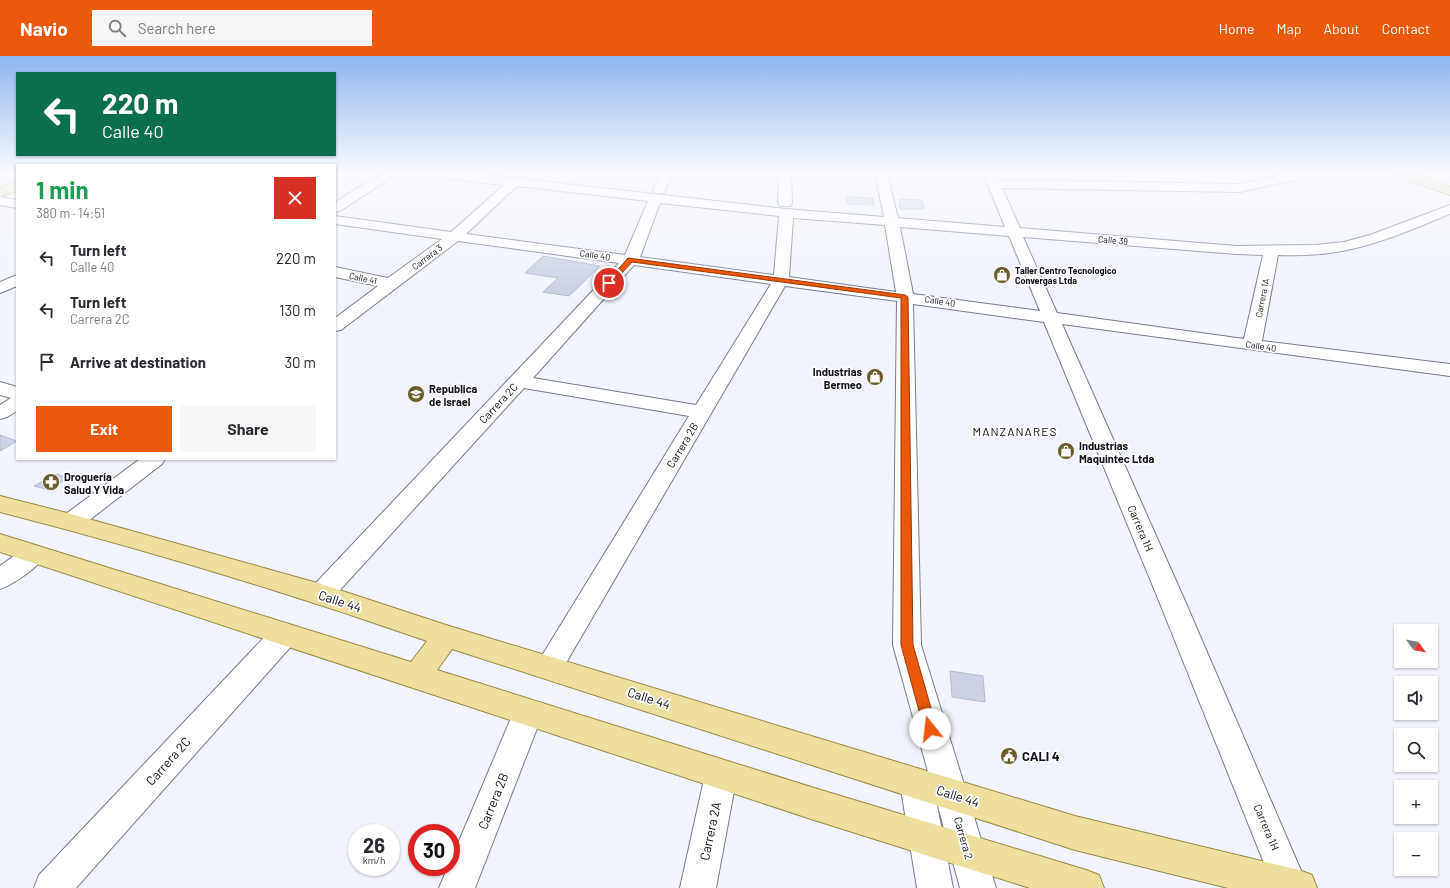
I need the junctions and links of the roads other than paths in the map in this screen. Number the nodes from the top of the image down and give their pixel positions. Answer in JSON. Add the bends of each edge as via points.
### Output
{"nodes":[{"id":1,"x":481,"y":212,"type":"edge"},
{"id":2,"x":650,"y":212,"type":"edge"},
{"id":3,"x":785,"y":212,"type":"edge"},
{"id":4,"x":830,"y":212,"type":"edge"},
{"id":5,"x":890,"y":212,"type":"edge"},
{"id":6,"x":1005,"y":212,"type":"edge"},
{"id":7,"x":1443,"y":212,"type":"edge"},
{"id":8,"x":891,"y":217,"type":"junction"},
{"id":9,"x":336,"y":220,"type":"edge"},
{"id":10,"x":1012,"y":227,"type":"junction"},
{"id":11,"x":1365,"y":227,"type":"dead end"},
{"id":12,"x":1384,"y":235,"type":"junction"},
{"id":13,"x":455,"y":236,"type":"junction"},
{"id":14,"x":1328,"y":236,"type":"dead end"},
{"id":15,"x":1271,"y":251,"type":"junction"},
{"id":16,"x":631,"y":260,"type":"junction"},
{"id":17,"x":336,"y":272,"type":"edge"},
{"id":18,"x":781,"y":280,"type":"junction"},
{"id":19,"x":392,"y":284,"type":"junction"},
{"id":20,"x":905,"y":297,"type":"junction"},
{"id":21,"x":1051,"y":316,"type":"junction"},
{"id":22,"x":336,"y":325,"type":"edge"},
{"id":23,"x":1252,"y":345,"type":"junction"},
{"id":24,"x":1450,"y":370,"type":"edge"},
{"id":25,"x":518,"y":381,"type":"junction"},
{"id":26,"x":0,"y":388,"type":"edge"},
{"id":27,"x":16,"y":394,"type":"edge"},
{"id":28,"x":16,"y":404,"type":"edge"},
{"id":29,"x":702,"y":412,"type":"junction"},
{"id":30,"x":0,"y":413,"type":"edge"},
{"id":31,"x":153,"y":460,"type":"edge"},
{"id":32,"x":0,"y":504,"type":"edge"},
{"id":33,"x":71,"y":522,"type":"junction"},
{"id":34,"x":0,"y":543,"type":"edge"},
{"id":35,"x":34,"y":554,"type":"junction"},
{"id":36,"x":0,"y":579,"type":"edge"},
{"id":37,"x":321,"y":594,"type":"junction"},
{"id":38,"x":284,"y":635,"type":"junction"},
{"id":39,"x":446,"y":636,"type":"junction"},
{"id":40,"x":549,"y":667,"type":"junction"},
{"id":41,"x":416,"y":677,"type":"junction"},
{"id":42,"x":528,"y":713,"type":"junction"},
{"id":43,"x":721,"y":775,"type":"junction"},
{"id":44,"x":916,"y":783,"type":"junction"},
{"id":45,"x":951,"y":794,"type":"junction"},
{"id":46,"x":927,"y":838,"type":"junction"},
{"id":47,"x":967,"y":852,"type":"junction"},
{"id":48,"x":1075,"y":887,"type":"edge"},
{"id":49,"x":1295,"y":887,"type":"edge"},
{"id":50,"x":52,"y":888,"type":"edge"},
{"id":51,"x":457,"y":888,"type":"edge"},
{"id":52,"x":698,"y":888,"type":"edge"},
{"id":53,"x":935,"y":888,"type":"edge"},
{"id":54,"x":978,"y":888,"type":"edge"}],
"edges":[{"from":1,"to":13,"type":"street","name":"Carrera 3"},
{"from":2,"to":16,"type":"street","name":"Carrera 2C"},
{"from":3,"to":18,"type":"street","name":"Carrera 2B"},
{"from":4,"to":8,"type":"street","name":"Calle 39"},
{"from":5,"to":8,"type":"street","name":"Carrera 2"},
{"from":6,"to":10,"type":"street","name":"Carrera 1H"},
{"from":7,"to":12,"type":"street","name":"Calle 39"},
{"from":8,"to":10,"type":"street","name":"Calle 39"},
{"from":8,"to":20,"type":"street","name":"Carrera 2"},
{"from":9,"to":13,"type":"street","name":"Calle 40"},
{"from":10,"to":14,"type":"street","name":"Calle 39","via":[[1254,241],[1307,240]]},
{"from":10,"to":15,"type":"street","name":"Calle 39","via":[[1236,250]]},
{"from":10,"to":21,"type":"street","name":"Carrera 1H"},
{"from":11,"to":12,"type":"street"},
{"from":12,"to":15,"type":"street","name":"Calle 39","via":[[1329,249]]},
{"from":13,"to":16,"type":"street","name":"Calle 40"},
{"from":13,"to":19,"type":"street","name":"Carrera 3"},
{"from":15,"to":23,"type":"street","name":"Carrera 1A"},
{"from":16,"to":18,"type":"street","name":"Calle 40"},
{"from":16,"to":25,"type":"street","name":"Carrera 2C"},
{"from":17,"to":19,"type":"street","name":"Calle 41"},
{"from":18,"to":20,"type":"street","name":"Calle 40"},
{"from":18,"to":29,"type":"street","name":"Carrera 2B"},
{"from":19,"to":22,"type":"street","name":"Carrera 3"},
{"from":20,"to":21,"type":"street","name":"Calle 40"},
{"from":20,"to":45,"type":"street","name":"Carrera 2","via":[[907,645]]},
{"from":21,"to":23,"type":"street","name":"Calle 40"},
{"from":21,"to":49,"type":"street","name":"Carrera 1H"},
{"from":23,"to":24,"type":"street","name":"Calle 40"},
{"from":25,"to":29,"type":"street"},
{"from":25,"to":37,"type":"street","name":"Carrera 2C"},
{"from":26,"to":27,"type":"street"},
{"from":28,"to":30,"type":"street"},
{"from":29,"to":40,"type":"street","name":"Carrera 2B"},
{"from":31,"to":33,"type":"street"},
{"from":32,"to":33,"type":"main road","name":"Calle 44"},
{"from":33,"to":37,"type":"main road","name":"Calle 44"},
{"from":34,"to":35,"type":"main road"},
{"from":35,"to":36,"type":"street"},
{"from":35,"to":38,"type":"main road"},
{"from":37,"to":39,"type":"main road","name":"Calle 44"},
{"from":38,"to":41,"type":"main road"},
{"from":38,"to":50,"type":"street","name":"Carrera 2C"},
{"from":39,"to":40,"type":"main road","name":"Calle 44"},
{"from":39,"to":41,"type":"main road"},
{"from":40,"to":44,"type":"main road","name":"Calle 44"},
{"from":41,"to":42,"type":"main road"},
{"from":42,"to":43,"type":"main road"},
{"from":42,"to":51,"type":"street","name":"Carrera 2B"},
{"from":43,"to":46,"type":"main road"},
{"from":43,"to":52,"type":"street","name":"Carrera 2A"},
{"from":44,"to":45,"type":"main road","name":"Calle 44"},
{"from":44,"to":46,"type":"street"},
{"from":45,"to":47,"type":"street","name":"Carrera 2"},
{"from":45,"to":49,"type":"main road","name":"Calle 44","via":[[1075,833]]},
{"from":46,"to":47,"type":"main road"},
{"from":46,"to":53,"type":"street"},
{"from":47,"to":48,"type":"main road"},
{"from":47,"to":54,"type":"street","name":"Carrera 2"}]}
